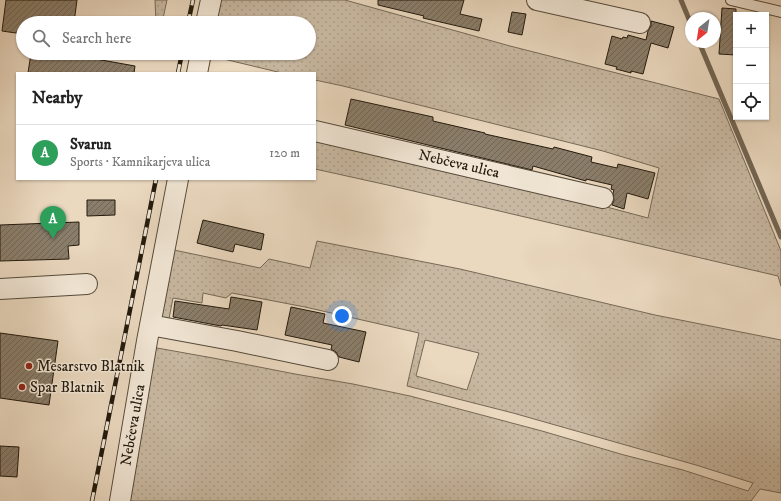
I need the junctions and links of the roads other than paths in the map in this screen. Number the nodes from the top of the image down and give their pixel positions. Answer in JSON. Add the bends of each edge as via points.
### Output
{"nodes":[{"id":1,"x":211,"y":0,"type":"edge"},
{"id":2,"x":537,"y":0,"type":"edge"},
{"id":3,"x":731,"y":0,"type":"edge"},
{"id":4,"x":781,"y":12,"type":"edge"},
{"id":5,"x":208,"y":16,"type":"edge"},
{"id":6,"x":640,"y":23,"type":"dead end"},
{"id":7,"x":200,"y":60,"type":"edge"},
{"id":8,"x":197,"y":72,"type":"edge"},
{"id":9,"x":316,"y":132,"type":"edge"},
{"id":10,"x":178,"y":180,"type":"edge"},
{"id":11,"x":603,"y":198,"type":"dead end"},
{"id":12,"x":87,"y":284,"type":"dead end"},
{"id":13,"x":0,"y":290,"type":"edge"},
{"id":14,"x":150,"y":326,"type":"junction"},
{"id":15,"x":328,"y":360,"type":"dead end"},
{"id":16,"x":120,"y":501,"type":"edge"}],
"edges":[{"from":1,"to":5,"type":"street"},
{"from":2,"to":6,"type":"street"},
{"from":3,"to":4,"type":"lane"},
{"from":7,"to":8,"type":"street"},
{"from":9,"to":11,"type":"street","name":"Nebčeva ulica"},
{"from":10,"to":14,"type":"street","name":"Nebčeva ulica"},
{"from":12,"to":13,"type":"street"},
{"from":14,"to":15,"type":"street"},
{"from":14,"to":16,"type":"street","name":"Nebčeva ulica"}]}
